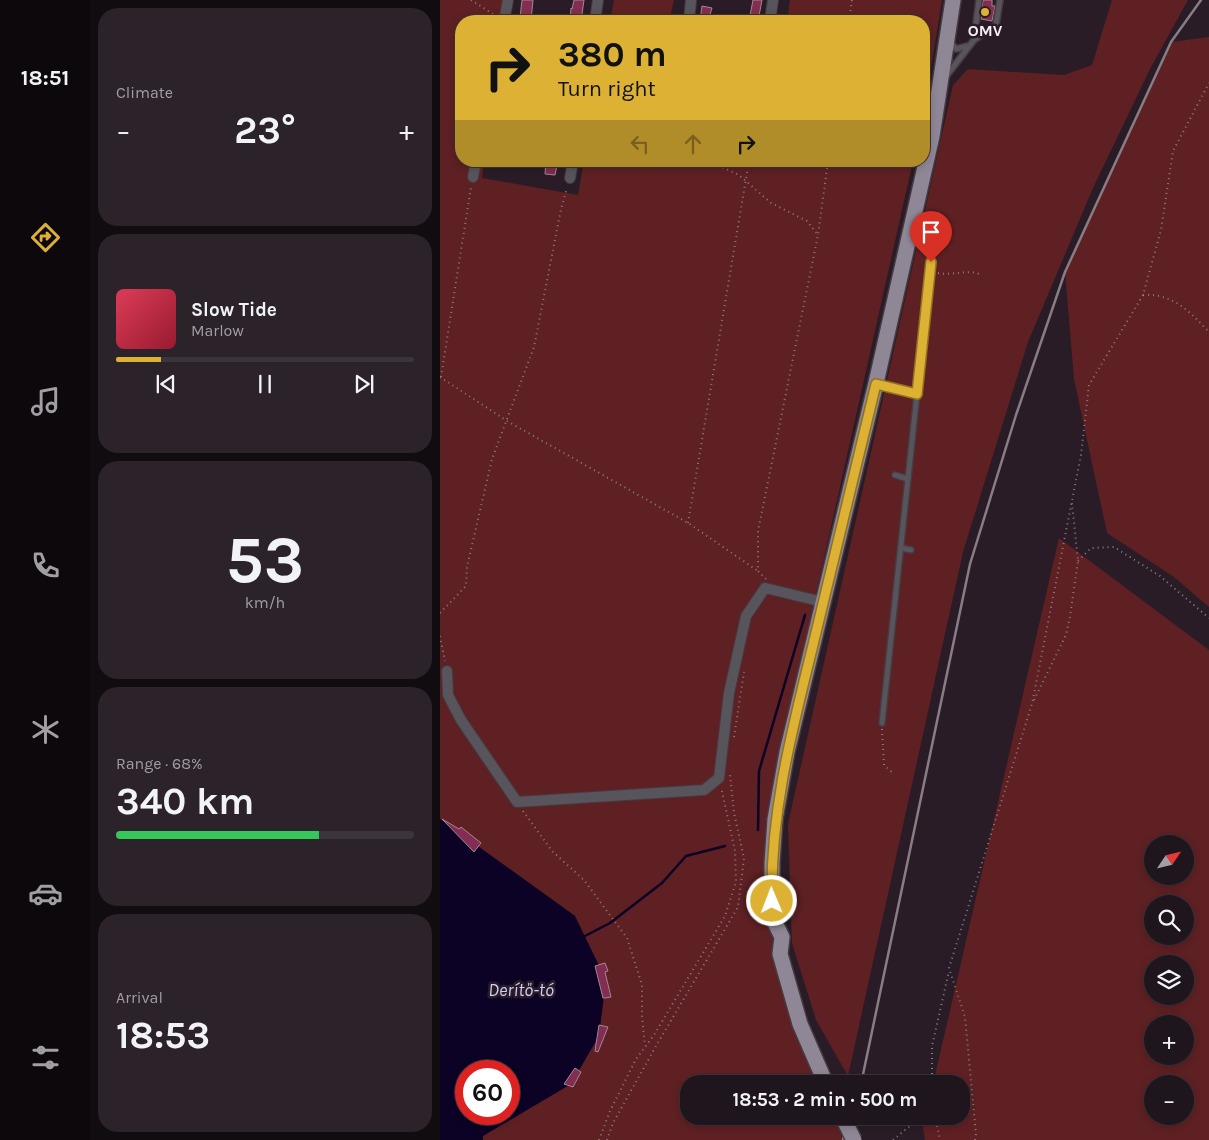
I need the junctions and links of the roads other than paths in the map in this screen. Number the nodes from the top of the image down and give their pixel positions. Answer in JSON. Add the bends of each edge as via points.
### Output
{"nodes":[{"id":1,"x":508,"y":0,"type":"edge"},
{"id":2,"x":598,"y":0,"type":"edge"},
{"id":3,"x":691,"y":0,"type":"edge"},
{"id":4,"x":773,"y":0,"type":"edge"},
{"id":5,"x":953,"y":0,"type":"edge"},
{"id":6,"x":979,"y":0,"type":"edge"},
{"id":7,"x":1000,"y":0,"type":"edge"},
{"id":8,"x":505,"y":15,"type":"edge"},
{"id":9,"x":596,"y":15,"type":"edge"},
{"id":10,"x":689,"y":15,"type":"edge"},
{"id":11,"x":771,"y":15,"type":"edge"},
{"id":12,"x":947,"y":38,"type":"junction"},
{"id":13,"x":974,"y":40,"type":"junction"},
{"id":14,"x":968,"y":46,"type":"junction"},
{"id":15,"x":940,"y":86,"type":"junction"},
{"id":16,"x":930,"y":144,"type":"edge"},
{"id":17,"x":475,"y":167,"type":"edge"},
{"id":18,"x":572,"y":167,"type":"edge"},
{"id":19,"x":925,"y":167,"type":"edge"},
{"id":20,"x":473,"y":176,"type":"road end"},
{"id":21,"x":570,"y":178,"type":"road end"},
{"id":22,"x":931,"y":262,"type":"dead end"},
{"id":23,"x":876,"y":384,"type":"junction"},
{"id":24,"x":917,"y":394,"type":"junction"},
{"id":25,"x":895,"y":475,"type":"dead end"},
{"id":26,"x":908,"y":479,"type":"junction"},
{"id":27,"x":901,"y":548,"type":"junction"},
{"id":28,"x":911,"y":550,"type":"dead end"},
{"id":29,"x":823,"y":602,"type":"junction"},
{"id":30,"x":447,"y":671,"type":"road end"},
{"id":31,"x":882,"y":723,"type":"road end"},
{"id":32,"x":822,"y":1075,"type":"edge"},
{"id":33,"x":846,"y":1125,"type":"edge"},
{"id":34,"x":854,"y":1140,"type":"edge"}],
"edges":[{"from":1,"to":8,"type":"street"},
{"from":2,"to":9,"type":"street"},
{"from":3,"to":10,"type":"street"},
{"from":4,"to":11,"type":"street"},
{"from":5,"to":12,"type":"main road"},
{"from":6,"to":13,"type":"lane"},
{"from":7,"to":13,"type":"lane","via":[[996,25]]},
{"from":12,"to":14,"type":"lane","via":[[956,50]]},
{"from":12,"to":15,"type":"main road"},
{"from":13,"to":14,"type":"lane"},
{"from":14,"to":15,"type":"lane"},
{"from":15,"to":16,"type":"main road"},
{"from":17,"to":20,"type":"street"},
{"from":18,"to":21,"type":"street"},
{"from":19,"to":23,"type":"main road"},
{"from":22,"to":24,"type":"lane"},
{"from":23,"to":24,"type":"lane"},
{"from":23,"to":29,"type":"main road"},
{"from":24,"to":26,"type":"lane"},
{"from":25,"to":26,"type":"lane"},
{"from":26,"to":27,"type":"lane"},
{"from":27,"to":28,"type":"lane"},
{"from":27,"to":31,"type":"lane"},
{"from":29,"to":30,"type":"street","via":[[765,588],[746,616],[729,693],[719,778],[704,790],[517,802],[461,720],[448,695]]},
{"from":29,"to":32,"type":"main road","via":[[778,798],[772,881],[775,923],[782,938],[780,954],[800,1024]]},
{"from":33,"to":34,"type":"main road","bridge":true}]}
